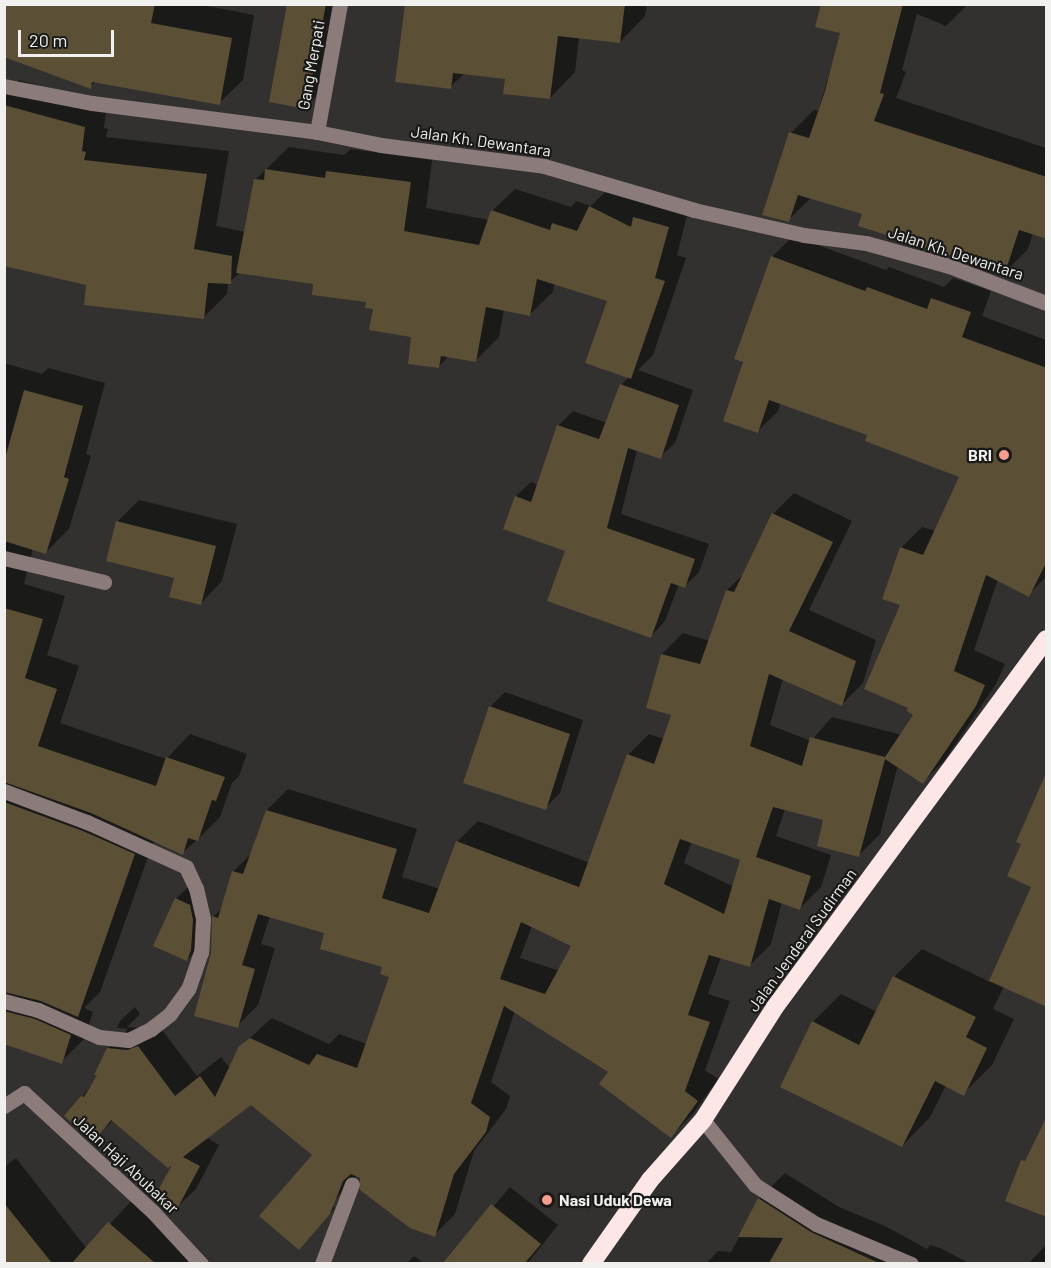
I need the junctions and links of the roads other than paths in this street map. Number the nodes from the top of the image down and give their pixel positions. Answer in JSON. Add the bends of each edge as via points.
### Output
{"nodes":[{"id":1,"x":340,"y":4,"type":"edge"},
{"id":2,"x":4,"y":86,"type":"edge"},
{"id":3,"x":317,"y":132,"type":"junction"},
{"id":4,"x":1047,"y":303,"type":"edge"},
{"id":5,"x":4,"y":558,"type":"edge"},
{"id":6,"x":104,"y":582,"type":"dead end"},
{"id":7,"x":1047,"y":639,"type":"edge"},
{"id":8,"x":4,"y":790,"type":"edge"},
{"id":9,"x":4,"y":1001,"type":"edge"},
{"id":10,"x":4,"y":1106,"type":"edge"},
{"id":11,"x":703,"y":1120,"type":"junction"},
{"id":12,"x":352,"y":1184,"type":"dead end"},
{"id":13,"x":201,"y":1263,"type":"edge"},
{"id":14,"x":322,"y":1263,"type":"edge"},
{"id":15,"x":591,"y":1263,"type":"edge"},
{"id":16,"x":911,"y":1263,"type":"edge"}],
"edges":[{"from":1,"to":3,"type":"street","name":"Gang Merpati"},
{"from":2,"to":3,"type":"street","name":"Jalan Kh. Dewantara","via":[[92,104]]},
{"from":3,"to":4,"type":"street","name":"Jalan Kh. Dewantara","via":[[381,145],[544,166],[694,210],[804,235],[867,243],[949,266]]},
{"from":5,"to":6,"type":"street"},
{"from":7,"to":11,"type":"highway","name":"Jalan Jenderal Sudirman","via":[[775,1007]]},
{"from":8,"to":9,"type":"street","via":[[186,867],[203,919],[201,952],[188,989],[170,1014],[128,1040],[99,1037],[38,1010]]},
{"from":10,"to":13,"type":"street","name":"Jalan Haji Abubakar","via":[[24,1093],[153,1212]]},
{"from":11,"to":15,"type":"highway","name":"Jalan Jenderal Sudirman","via":[[650,1180]]},
{"from":11,"to":16,"type":"street","via":[[755,1185],[816,1224]]},
{"from":12,"to":14,"type":"street"}]}
